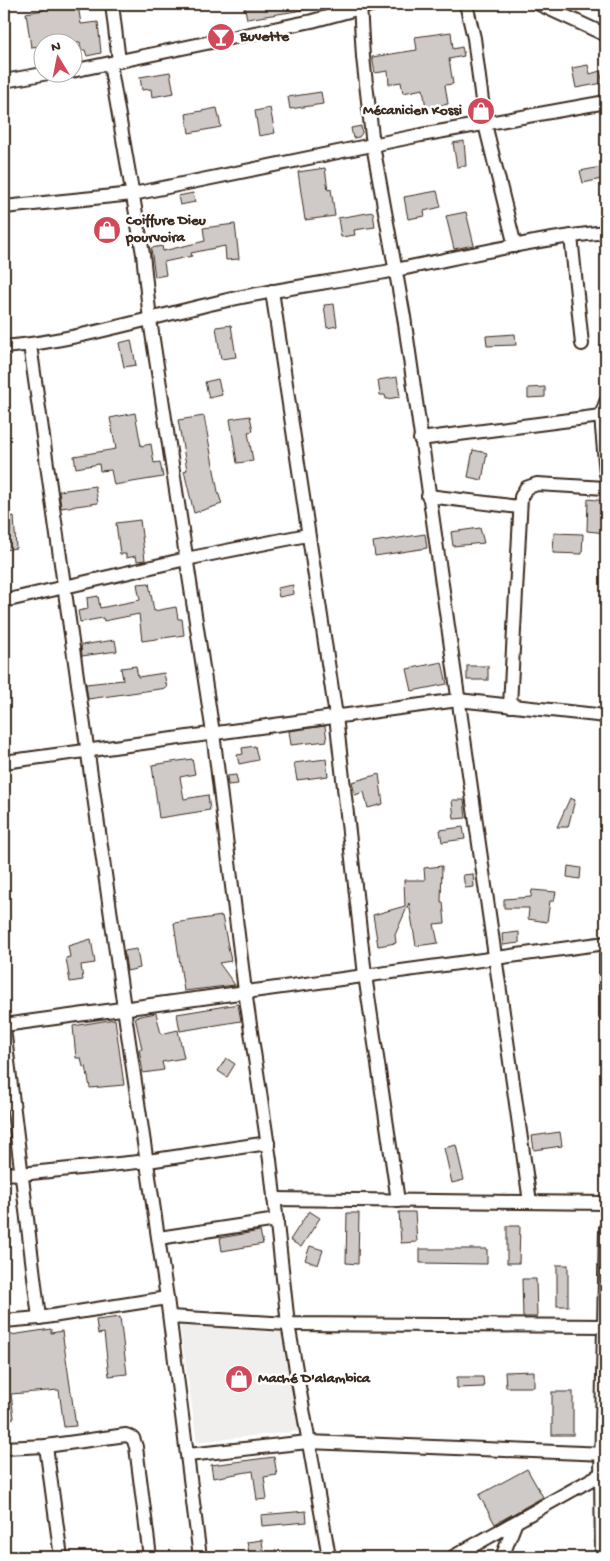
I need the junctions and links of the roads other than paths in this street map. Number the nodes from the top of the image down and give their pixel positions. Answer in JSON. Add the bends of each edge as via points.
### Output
{"nodes":[{"id":1,"x":112,"y":4,"type":"edge"},
{"id":2,"x":375,"y":4,"type":"edge"},
{"id":3,"x":466,"y":4,"type":"edge"},
{"id":4,"x":539,"y":4,"type":"edge"},
{"id":5,"x":360,"y":6,"type":"edge"},
{"id":6,"x":606,"y":35,"type":"edge"},
{"id":7,"x":115,"y":62,"type":"junction"},
{"id":8,"x":82,"y":68,"type":"edge"},
{"id":9,"x":32,"y":76,"type":"edge"},
{"id":10,"x":4,"y":81,"type":"edge"},
{"id":11,"x":606,"y":102,"type":"edge"},
{"id":12,"x":485,"y":124,"type":"junction"},
{"id":13,"x":373,"y":145,"type":"junction"},
{"id":14,"x":133,"y":194,"type":"junction"},
{"id":15,"x":4,"y":207,"type":"edge"},
{"id":16,"x":606,"y":232,"type":"edge"},
{"id":17,"x":571,"y":236,"type":"junction"},
{"id":18,"x":515,"y":246,"type":"junction"},
{"id":19,"x":395,"y":270,"type":"junction"},
{"id":20,"x":272,"y":291,"type":"junction"},
{"id":21,"x":150,"y":320,"type":"junction"},
{"id":22,"x":582,"y":344,"type":"dead end"},
{"id":23,"x":30,"y":345,"type":"junction"},
{"id":24,"x":4,"y":347,"type":"edge"},
{"id":25,"x":606,"y":402,"type":"edge"},
{"id":26,"x":601,"y":416,"type":"junction"},
{"id":27,"x":420,"y":439,"type":"junction"},
{"id":28,"x":606,"y":474,"type":"edge"},
{"id":29,"x":606,"y":488,"type":"edge"},
{"id":30,"x":428,"y":496,"type":"junction"},
{"id":31,"x":519,"y":507,"type":"junction"},
{"id":32,"x":307,"y":535,"type":"junction"},
{"id":33,"x":186,"y":560,"type":"junction"},
{"id":34,"x":65,"y":587,"type":"junction"},
{"id":35,"x":4,"y":601,"type":"edge"},
{"id":36,"x":458,"y":700,"type":"junction"},
{"id":37,"x":510,"y":706,"type":"junction"},
{"id":38,"x":336,"y":716,"type":"junction"},
{"id":39,"x":606,"y":716,"type":"edge"},
{"id":40,"x":213,"y":733,"type":"junction"},
{"id":41,"x":87,"y":750,"type":"junction"},
{"id":42,"x":4,"y":762,"type":"edge"},
{"id":43,"x":606,"y":943,"type":"edge"},
{"id":44,"x":494,"y":958,"type":"junction"},
{"id":45,"x":365,"y":975,"type":"junction"},
{"id":46,"x":245,"y":991,"type":"junction"},
{"id":47,"x":124,"y":1008,"type":"junction"},
{"id":48,"x":606,"y":1016,"type":"edge"},
{"id":49,"x":4,"y":1027,"type":"edge"},
{"id":50,"x":268,"y":1143,"type":"junction"},
{"id":51,"x":148,"y":1162,"type":"junction"},
{"id":52,"x":4,"y":1173,"type":"edge"},
{"id":53,"x":21,"y":1174,"type":"junction"},
{"id":54,"x":274,"y":1199,"type":"junction"},
{"id":55,"x":398,"y":1202,"type":"junction"},
{"id":56,"x":530,"y":1202,"type":"junction"},
{"id":57,"x":606,"y":1203,"type":"edge"},
{"id":58,"x":277,"y":1220,"type":"junction"},
{"id":59,"x":606,"y":1228,"type":"edge"},
{"id":60,"x":159,"y":1238,"type":"junction"},
{"id":61,"x":167,"y":1298,"type":"junction"},
{"id":62,"x":170,"y":1317,"type":"junction"},
{"id":63,"x":39,"y":1318,"type":"junction"},
{"id":64,"x":4,"y":1321,"type":"edge"},
{"id":65,"x":288,"y":1324,"type":"junction"},
{"id":66,"x":606,"y":1326,"type":"edge"},
{"id":67,"x":308,"y":1442,"type":"junction"},
{"id":68,"x":46,"y":1446,"type":"junction"},
{"id":69,"x":4,"y":1448,"type":"edge"},
{"id":70,"x":188,"y":1454,"type":"junction"},
{"id":71,"x":604,"y":1454,"type":"edge"},
{"id":72,"x":601,"y":1474,"type":"junction"},
{"id":73,"x":514,"y":1524,"type":"junction"},
{"id":74,"x":61,"y":1557,"type":"edge"},
{"id":75,"x":150,"y":1557,"type":"edge"},
{"id":76,"x":200,"y":1557,"type":"edge"},
{"id":77,"x":329,"y":1557,"type":"edge"},
{"id":78,"x":452,"y":1557,"type":"edge"},
{"id":79,"x":502,"y":1557,"type":"edge"},
{"id":80,"x":602,"y":1557,"type":"edge"}],
"edges":[{"from":1,"to":7,"type":"street"},
{"from":2,"to":5,"type":"street"},
{"from":3,"to":12,"type":"street"},
{"from":4,"to":6,"type":"street"},
{"from":5,"to":7,"type":"street","via":[[303,23]]},
{"from":5,"to":13,"type":"street"},
{"from":7,"to":8,"type":"street"},
{"from":7,"to":14,"type":"street"},
{"from":9,"to":10,"type":"street"},
{"from":11,"to":12,"type":"street"},
{"from":12,"to":13,"type":"street"},
{"from":12,"to":18,"type":"street"},
{"from":13,"to":14,"type":"street"},
{"from":13,"to":19,"type":"street"},
{"from":14,"to":15,"type":"street"},
{"from":14,"to":21,"type":"street"},
{"from":16,"to":17,"type":"street"},
{"from":17,"to":18,"type":"street"},
{"from":17,"to":22,"type":"street"},
{"from":18,"to":19,"type":"street"},
{"from":19,"to":20,"type":"street"},
{"from":19,"to":27,"type":"street"},
{"from":20,"to":21,"type":"street"},
{"from":20,"to":32,"type":"street"},
{"from":21,"to":23,"type":"street"},
{"from":21,"to":33,"type":"street"},
{"from":23,"to":24,"type":"street"},
{"from":23,"to":34,"type":"street"},
{"from":25,"to":26,"type":"street"},
{"from":26,"to":27,"type":"street"},
{"from":26,"to":28,"type":"street"},
{"from":27,"to":30,"type":"street"},
{"from":29,"to":31,"type":"street","via":[[537,484],[526,488]]},
{"from":30,"to":31,"type":"street"},
{"from":30,"to":36,"type":"street"},
{"from":31,"to":37,"type":"street"},
{"from":32,"to":33,"type":"street"},
{"from":32,"to":38,"type":"street"},
{"from":33,"to":34,"type":"street"},
{"from":33,"to":40,"type":"street"},
{"from":34,"to":35,"type":"street"},
{"from":34,"to":41,"type":"street"},
{"from":36,"to":37,"type":"street"},
{"from":36,"to":38,"type":"street"},
{"from":36,"to":44,"type":"street"},
{"from":37,"to":39,"type":"street"},
{"from":38,"to":40,"type":"street"},
{"from":38,"to":45,"type":"street"},
{"from":40,"to":41,"type":"street"},
{"from":40,"to":46,"type":"street"},
{"from":41,"to":42,"type":"street"},
{"from":41,"to":47,"type":"street"},
{"from":43,"to":44,"type":"street"},
{"from":43,"to":48,"type":"street"},
{"from":44,"to":45,"type":"street"},
{"from":44,"to":56,"type":"street"},
{"from":45,"to":46,"type":"street"},
{"from":45,"to":55,"type":"street"},
{"from":46,"to":47,"type":"street"},
{"from":46,"to":50,"type":"street"},
{"from":47,"to":49,"type":"street"},
{"from":47,"to":51,"type":"street"},
{"from":49,"to":53,"type":"street"},
{"from":50,"to":51,"type":"street"},
{"from":50,"to":54,"type":"street"},
{"from":51,"to":53,"type":"street"},
{"from":51,"to":60,"type":"street"},
{"from":52,"to":53,"type":"street"},
{"from":53,"to":63,"type":"street"},
{"from":54,"to":55,"type":"street"},
{"from":54,"to":58,"type":"street"},
{"from":55,"to":56,"type":"street"},
{"from":56,"to":57,"type":"street"},
{"from":58,"to":60,"type":"street"},
{"from":58,"to":65,"type":"street"},
{"from":59,"to":66,"type":"street"},
{"from":60,"to":61,"type":"street"},
{"from":61,"to":62,"type":"street"},
{"from":61,"to":63,"type":"street"},
{"from":62,"to":65,"type":"street"},
{"from":62,"to":70,"type":"street"},
{"from":63,"to":64,"type":"street"},
{"from":65,"to":66,"type":"street"},
{"from":65,"to":67,"type":"street"},
{"from":66,"to":71,"type":"street"},
{"from":67,"to":70,"type":"street"},
{"from":67,"to":71,"type":"street"},
{"from":67,"to":77,"type":"street"},
{"from":68,"to":69,"type":"street"},
{"from":68,"to":74,"type":"street"},
{"from":68,"to":75,"type":"street","via":[[126,1434],[132,1438],[136,1447]]},
{"from":70,"to":76,"type":"street"},
{"from":71,"to":72,"type":"street"},
{"from":72,"to":73,"type":"street"},
{"from":72,"to":80,"type":"street"},
{"from":73,"to":78,"type":"street"},
{"from":73,"to":79,"type":"street"}]}
